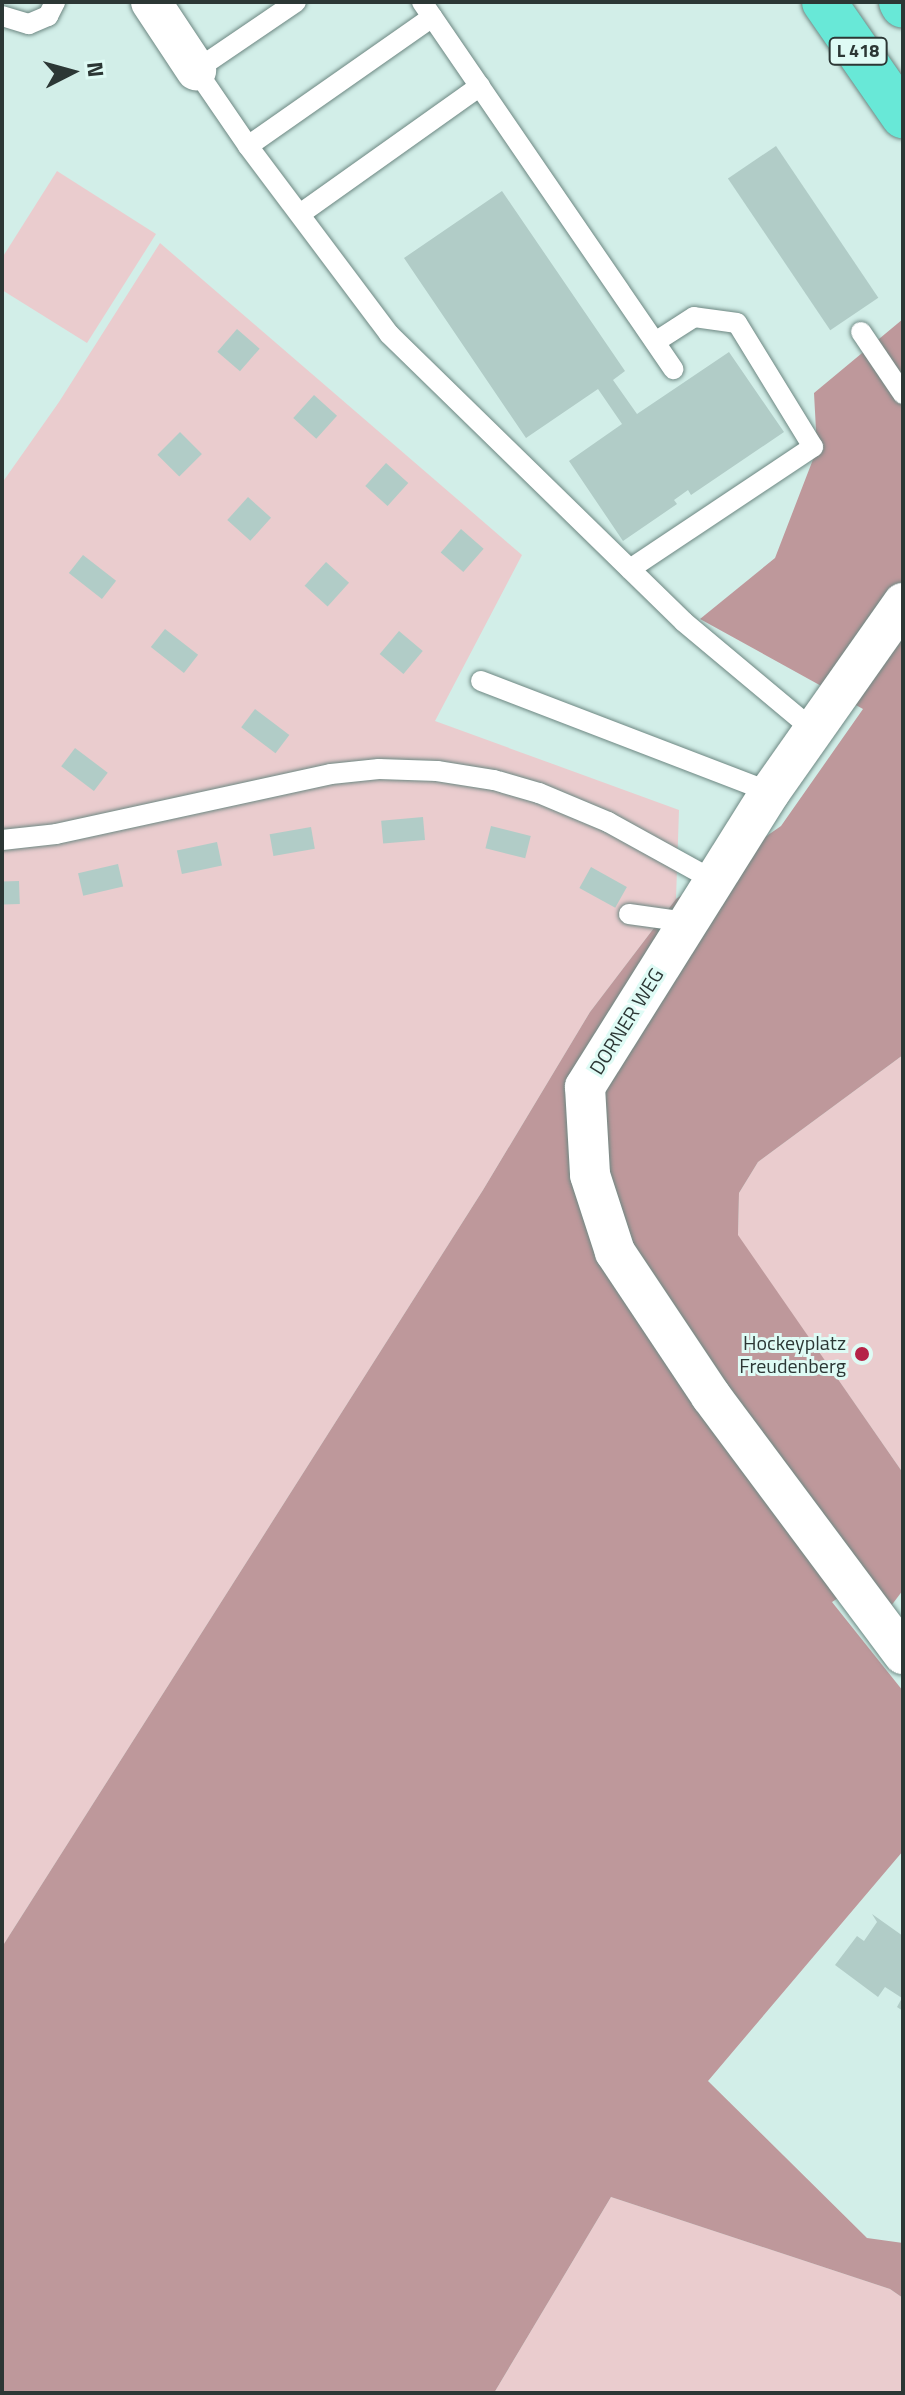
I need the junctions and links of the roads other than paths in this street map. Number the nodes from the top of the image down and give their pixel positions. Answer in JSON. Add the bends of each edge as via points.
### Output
{"nodes":[{"id":1,"x":55,"y":2,"type":"edge"},
{"id":2,"x":151,"y":2,"type":"edge"},
{"id":3,"x":296,"y":2,"type":"edge"},
{"id":4,"x":824,"y":2,"type":"edge"},
{"id":5,"x":427,"y":10,"type":"edge"},
{"id":6,"x":2,"y":16,"type":"edge"},
{"id":7,"x":196,"y":70,"type":"junction"},
{"id":8,"x":480,"y":86,"type":"junction"},
{"id":9,"x":903,"y":116,"type":"edge"},
{"id":10,"x":248,"y":146,"type":"junction"},
{"id":11,"x":300,"y":214,"type":"junction"},
{"id":12,"x":861,"y":332,"type":"dead end"},
{"id":13,"x":655,"y":342,"type":"junction"},
{"id":14,"x":673,"y":369,"type":"dead end"},
{"id":15,"x":903,"y":394,"type":"edge"},
{"id":16,"x":630,"y":569,"type":"junction"},
{"id":17,"x":903,"y":603,"type":"edge"},
{"id":18,"x":481,"y":681,"type":"dead end"},
{"id":19,"x":813,"y":730,"type":"junction"},
{"id":20,"x":770,"y":792,"type":"junction"},
{"id":21,"x":2,"y":840,"type":"edge"},
{"id":22,"x":713,"y":880,"type":"junction"},
{"id":23,"x":629,"y":914,"type":"dead end"},
{"id":24,"x":687,"y":922,"type":"junction"},
{"id":25,"x":903,"y":1654,"type":"edge"}],
"edges":[{"from":1,"to":6,"type":"lane","via":[[48,16],[29,24]]},
{"from":2,"to":7,"type":"street"},
{"from":3,"to":7,"type":"lane"},
{"from":4,"to":9,"type":"highway","number":"L 418"},
{"from":5,"to":8,"type":"lane"},
{"from":5,"to":10,"type":"lane"},
{"from":7,"to":10,"type":"lane"},
{"from":8,"to":11,"type":"lane"},
{"from":8,"to":13,"type":"lane"},
{"from":10,"to":11,"type":"lane"},
{"from":11,"to":16,"type":"lane","via":[[389,334]]},
{"from":12,"to":15,"type":"lane"},
{"from":13,"to":14,"type":"lane"},
{"from":13,"to":16,"type":"lane","via":[[694,317],[737,323],[813,447]]},
{"from":16,"to":19,"type":"lane","via":[[743,675]]},
{"from":17,"to":19,"type":"street","name":"DORNER WEG"},
{"from":18,"to":20,"type":"lane"},
{"from":19,"to":20,"type":"street","name":"DORNER WEG"},
{"from":20,"to":22,"type":"street","name":"DORNER WEG"},
{"from":21,"to":22,"type":"lane","via":[[83,829],[331,774],[437,771],[539,793],[608,822]]},
{"from":22,"to":24,"type":"street","name":"DORNER WEG"},
{"from":23,"to":24,"type":"lane"},
{"from":24,"to":25,"type":"street","name":"DORNER WEG","via":[[585,1087],[590,1175],[615,1252],[711,1396]]}]}
